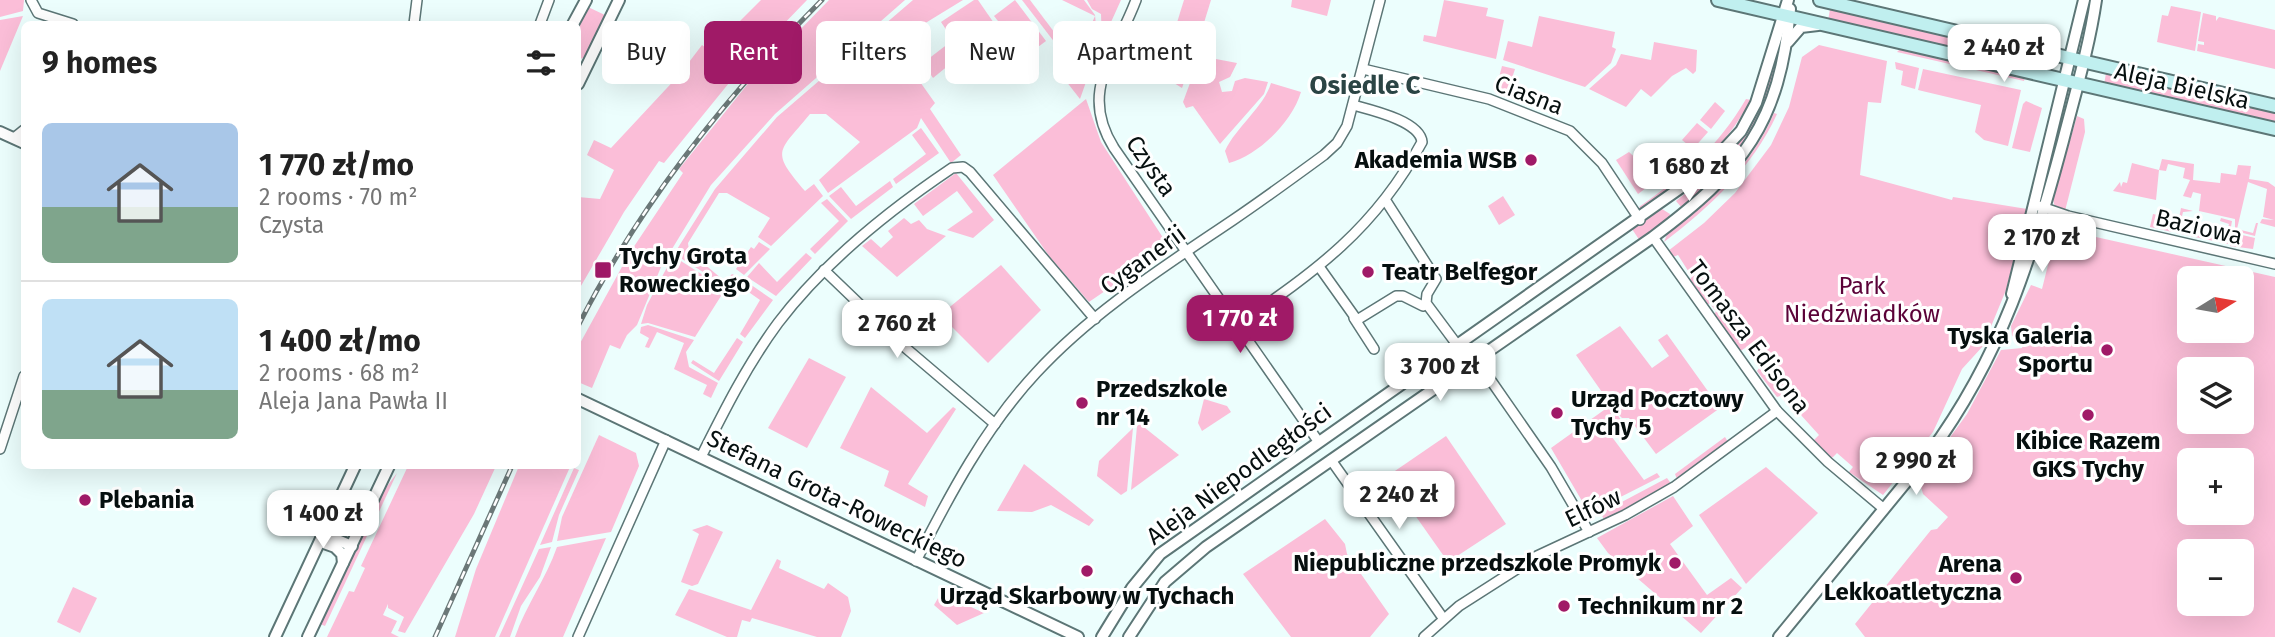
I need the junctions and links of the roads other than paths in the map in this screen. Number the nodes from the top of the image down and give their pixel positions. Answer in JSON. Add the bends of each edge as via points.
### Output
{"nodes":[{"id":1,"x":31,"y":0,"type":"edge"},
{"id":2,"x":417,"y":0,"type":"edge"},
{"id":3,"x":549,"y":0,"type":"edge"},
{"id":4,"x":586,"y":0,"type":"edge"},
{"id":5,"x":619,"y":0,"type":"edge"},
{"id":6,"x":1136,"y":0,"type":"edge"},
{"id":7,"x":1380,"y":0,"type":"edge"},
{"id":8,"x":1718,"y":0,"type":"edge"},
{"id":9,"x":1790,"y":0,"type":"edge"},
{"id":10,"x":1820,"y":0,"type":"edge"},
{"id":11,"x":2084,"y":0,"type":"edge"},
{"id":12,"x":2096,"y":0,"type":"edge"},
{"id":13,"x":1785,"y":16,"type":"junction"},
{"id":14,"x":63,"y":21,"type":"edge"},
{"id":15,"x":414,"y":21,"type":"edge"},
{"id":16,"x":541,"y":21,"type":"edge"},
{"id":17,"x":575,"y":21,"type":"edge"},
{"id":18,"x":1823,"y":25,"type":"junction"},
{"id":19,"x":1786,"y":44,"type":"junction"},
{"id":20,"x":592,"y":57,"type":"junction"},
{"id":21,"x":2071,"y":59,"type":"junction"},
{"id":22,"x":2085,"y":62,"type":"junction"},
{"id":23,"x":581,"y":63,"type":"edge"},
{"id":24,"x":1363,"y":69,"type":"junction"},
{"id":25,"x":581,"y":78,"type":"edge"},
{"id":26,"x":2065,"y":81,"type":"junction"},
{"id":27,"x":2079,"y":84,"type":"junction"},
{"id":28,"x":1353,"y":105,"type":"junction"},
{"id":29,"x":2275,"y":106,"type":"edge"},
{"id":30,"x":2275,"y":129,"type":"edge"},
{"id":31,"x":0,"y":132,"type":"edge"},
{"id":32,"x":19,"y":141,"type":"edge"},
{"id":33,"x":2051,"y":160,"type":"junction"},
{"id":34,"x":1386,"y":201,"type":"junction"},
{"id":35,"x":1665,"y":202,"type":"junction"},
{"id":36,"x":2039,"y":206,"type":"junction"},
{"id":37,"x":1640,"y":220,"type":"junction"},
{"id":38,"x":1674,"y":221,"type":"junction"},
{"id":39,"x":1619,"y":234,"type":"junction"},
{"id":40,"x":1653,"y":237,"type":"junction"},
{"id":41,"x":1186,"y":251,"type":"junction"},
{"id":42,"x":1633,"y":251,"type":"junction"},
{"id":43,"x":2275,"y":264,"type":"edge"},
{"id":44,"x":1320,"y":268,"type":"junction"},
{"id":45,"x":824,"y":270,"type":"junction"},
{"id":46,"x":1423,"y":306,"type":"dead end"},
{"id":47,"x":1354,"y":318,"type":"junction"},
{"id":48,"x":1094,"y":319,"type":"junction"},
{"id":49,"x":1237,"y":325,"type":"junction"},
{"id":50,"x":1483,"y":329,"type":"junction"},
{"id":51,"x":1458,"y":346,"type":"junction"},
{"id":52,"x":1374,"y":349,"type":"dead end"},
{"id":53,"x":1491,"y":349,"type":"junction"},
{"id":54,"x":1440,"y":358,"type":"junction"},
{"id":55,"x":1476,"y":359,"type":"junction"},
{"id":56,"x":1455,"y":373,"type":"junction"},
{"id":57,"x":21,"y":385,"type":"edge"},
{"id":58,"x":581,"y":400,"type":"edge"},
{"id":59,"x":1777,"y":411,"type":"junction"},
{"id":60,"x":995,"y":424,"type":"junction"},
{"id":61,"x":1342,"y":426,"type":"junction"},
{"id":62,"x":666,"y":440,"type":"junction"},
{"id":63,"x":1318,"y":441,"type":"junction"},
{"id":64,"x":1350,"y":447,"type":"junction"},
{"id":65,"x":0,"y":449,"type":"edge"},
{"id":66,"x":1297,"y":456,"type":"junction"},
{"id":67,"x":701,"y":457,"type":"junction"},
{"id":68,"x":1331,"y":460,"type":"junction"},
{"id":69,"x":354,"y":469,"type":"edge"},
{"id":70,"x":386,"y":469,"type":"edge"},
{"id":71,"x":1309,"y":474,"type":"junction"},
{"id":72,"x":1884,"y":509,"type":"junction"},
{"id":73,"x":327,"y":527,"type":"junction"},
{"id":74,"x":1589,"y":532,"type":"junction"},
{"id":75,"x":323,"y":544,"type":"junction"},
{"id":76,"x":348,"y":544,"type":"junction"},
{"id":77,"x":916,"y":561,"type":"junction"},
{"id":78,"x":344,"y":563,"type":"junction"},
{"id":79,"x":1443,"y":618,"type":"junction"},
{"id":80,"x":275,"y":637,"type":"edge"},
{"id":81,"x":308,"y":637,"type":"edge"},
{"id":82,"x":578,"y":637,"type":"edge"},
{"id":83,"x":1078,"y":637,"type":"edge"},
{"id":84,"x":1102,"y":637,"type":"edge"},
{"id":85,"x":1129,"y":637,"type":"edge"},
{"id":86,"x":1424,"y":637,"type":"edge"},
{"id":87,"x":1779,"y":637,"type":"edge"}],
"edges":[{"from":1,"to":14,"type":"street","via":[[38,13]]},
{"from":2,"to":15,"type":"street"},
{"from":3,"to":16,"type":"street"},
{"from":4,"to":17,"type":"street"},
{"from":5,"to":20,"type":"street"},
{"from":6,"to":41,"type":"street","name":"Czysta","via":[[1101,78],[1098,116],[1114,148]]},
{"from":7,"to":24,"type":"street","name":"Cyganerii"},
{"from":8,"to":13,"type":"main road","name":"Aleja Bielska"},
{"from":9,"to":13,"type":"street","name":"Aleja Niepodległości"},
{"from":10,"to":21,"type":"main road","name":"Aleja Bielska"},
{"from":11,"to":21,"type":"street"},
{"from":12,"to":22,"type":"street"},
{"from":13,"to":18,"type":"main road","name":"Aleja Bielska"},
{"from":13,"to":19,"type":"street","name":"Aleja Niepodległości"},
{"from":13,"to":35,"type":"street","name":"Aleja Niepodległości","via":[[1761,92],[1741,131],[1703,173]]},
{"from":18,"to":19,"type":"street","via":[[1801,27]]},
{"from":18,"to":26,"type":"main road","name":"Aleja Bielska"},
{"from":19,"to":38,"type":"street","name":"Aleja Niepodległości","via":[[1774,98],[1753,142],[1727,175]]},
{"from":20,"to":23,"type":"street"},
{"from":20,"to":25,"type":"street"},
{"from":21,"to":22,"type":"main road","name":"Aleja Bielska"},
{"from":21,"to":26,"type":"street"},
{"from":22,"to":27,"type":"street","name":"Aleja Bielska"},
{"from":22,"to":29,"type":"main road","name":"Aleja Bielska"},
{"from":24,"to":28,"type":"street","name":"Cyganerii"},
{"from":24,"to":37,"type":"street","name":"Ciasna","via":[[1489,99],[1570,131],[1598,158]]},
{"from":26,"to":27,"type":"main road","name":"Aleja Bielska"},
{"from":26,"to":33,"type":"street"},
{"from":27,"to":30,"type":"main road","name":"Aleja Bielska"},
{"from":27,"to":33,"type":"street"},
{"from":28,"to":34,"type":"street","via":[[1387,115],[1421,136],[1422,142]]},
{"from":28,"to":41,"type":"street","name":"Cyganerii","via":[[1347,126],[1325,155]]},
{"from":31,"to":32,"type":"street"},
{"from":33,"to":36,"type":"street"},
{"from":34,"to":44,"type":"street"},
{"from":34,"to":51,"type":"street","via":[[1436,279],[1426,303]]},
{"from":35,"to":37,"type":"street","name":"Aleja Niepodległości"},
{"from":35,"to":38,"type":"street","via":[[1676,211]]},
{"from":36,"to":43,"type":"street","name":"Baziowa"},
{"from":36,"to":72,"type":"street","via":[[2026,271],[2005,324],[1949,428]]},
{"from":37,"to":39,"type":"street","name":"Aleja Niepodległości"},
{"from":38,"to":40,"type":"street","name":"Aleja Niepodległości"},
{"from":39,"to":42,"type":"street","via":[[1622,246]]},
{"from":39,"to":50,"type":"street","name":"Aleja Niepodległości"},
{"from":40,"to":42,"type":"street","name":"Aleja Niepodległości"},
{"from":40,"to":59,"type":"street","name":"Tomasza Edisona"},
{"from":41,"to":48,"type":"street","name":"Cyganerii"},
{"from":41,"to":49,"type":"street","name":"Czysta"},
{"from":42,"to":53,"type":"street","name":"Aleja Niepodległości"},
{"from":44,"to":47,"type":"street"},
{"from":44,"to":49,"type":"street"},
{"from":45,"to":48,"type":"street","via":[[906,200],[960,167],[970,172]]},
{"from":45,"to":60,"type":"street","via":[[901,345]]},
{"from":45,"to":67,"type":"street","via":[[765,341]]},
{"from":46,"to":47,"type":"street","via":[[1396,296],[1361,319]]},
{"from":47,"to":52,"type":"street"},
{"from":48,"to":60,"type":"street","name":"Cyganerii","via":[[1036,372]]},
{"from":49,"to":63,"type":"street","name":"Czysta"},
{"from":50,"to":51,"type":"street","name":"Aleja Niepodległości"},
{"from":50,"to":53,"type":"street","via":[[1493,337]]},
{"from":51,"to":54,"type":"street","name":"Aleja Niepodległości"},
{"from":53,"to":55,"type":"street","name":"Aleja Niepodległości"},
{"from":54,"to":56,"type":"street","via":[[1443,369]]},
{"from":54,"to":61,"type":"street","name":"Aleja Niepodległości"},
{"from":55,"to":56,"type":"street","name":"Aleja Niepodległości"},
{"from":55,"to":74,"type":"street","via":[[1551,467]]},
{"from":56,"to":64,"type":"street","name":"Aleja Niepodległości"},
{"from":57,"to":65,"type":"street"},
{"from":58,"to":62,"type":"street","name":"Stefana Grota-Roweckiego"},
{"from":59,"to":72,"type":"street","name":"Tomasza Edisona","via":[[1822,457]]},
{"from":59,"to":74,"type":"street","name":"Elfów","via":[[1674,487]]},
{"from":60,"to":77,"type":"street","name":"Cyganerii"},
{"from":61,"to":63,"type":"street","name":"Aleja Niepodległości"},
{"from":61,"to":64,"type":"street","via":[[1353,433]]},
{"from":62,"to":67,"type":"street","name":"Stefana Grota-Roweckiego"},
{"from":62,"to":82,"type":"street"},
{"from":63,"to":66,"type":"street","name":"Aleja Niepodległości"},
{"from":64,"to":68,"type":"street","name":"Aleja Niepodległości"},
{"from":66,"to":71,"type":"street","via":[[1298,469]]},
{"from":66,"to":84,"type":"street","name":"Aleja Niepodległości","via":[[1160,554]]},
{"from":67,"to":77,"type":"street","name":"Stefana Grota-Roweckiego"},
{"from":68,"to":71,"type":"street","name":"Aleja Niepodległości"},
{"from":68,"to":79,"type":"street"},
{"from":69,"to":73,"type":"street"},
{"from":70,"to":76,"type":"street"},
{"from":71,"to":85,"type":"street","name":"Aleja Niepodległości","via":[[1175,571]]},
{"from":72,"to":87,"type":"street"},
{"from":73,"to":75,"type":"street"},
{"from":73,"to":76,"type":"street","via":[[333,538]]},
{"from":74,"to":79,"type":"street","name":"Elfów","via":[[1537,556]]},
{"from":75,"to":78,"type":"street","via":[[335,547]]},
{"from":75,"to":80,"type":"street"},
{"from":76,"to":78,"type":"street"},
{"from":77,"to":83,"type":"street","name":"Stefana Grota-Roweckiego"},
{"from":78,"to":81,"type":"street"},
{"from":79,"to":86,"type":"street","name":"Elfów"}]}
